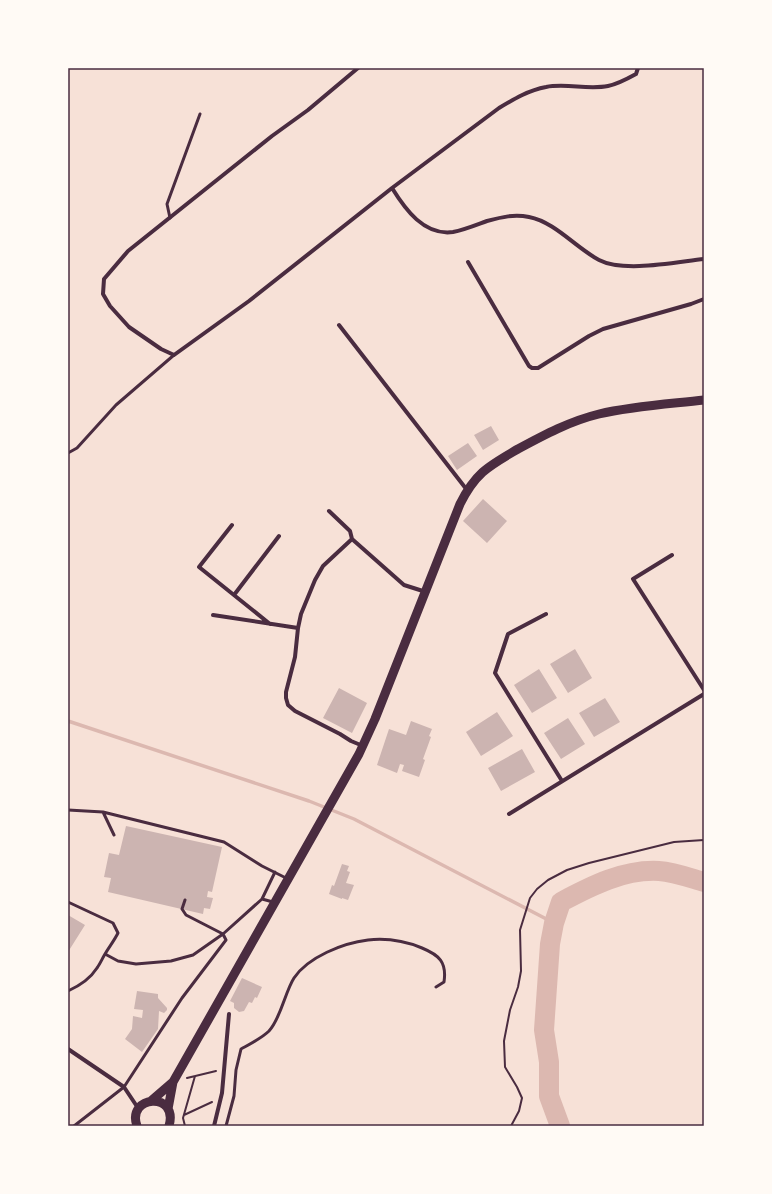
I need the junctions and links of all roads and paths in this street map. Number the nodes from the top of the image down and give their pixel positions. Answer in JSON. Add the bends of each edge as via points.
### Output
{"nodes":[{"id":1,"x":358,"y":68,"type":"edge"},
{"id":2,"x":638,"y":68,"type":"edge"},
{"id":3,"x":200,"y":114,"type":"dead end"},
{"id":4,"x":392,"y":188,"type":"junction"},
{"id":5,"x":170,"y":218,"type":"junction"},
{"id":6,"x":704,"y":259,"type":"edge"},
{"id":7,"x":468,"y":262,"type":"dead end"},
{"id":8,"x":704,"y":299,"type":"edge"},
{"id":9,"x":339,"y":325,"type":"dead end"},
{"id":10,"x":174,"y":355,"type":"junction"},
{"id":11,"x":704,"y":400,"type":"edge"},
{"id":12,"x":68,"y":452,"type":"edge"},
{"id":13,"x":467,"y":490,"type":"junction"},
{"id":14,"x":329,"y":511,"type":"dead end"},
{"id":15,"x":232,"y":525,"type":"dead end"},
{"id":16,"x":279,"y":536,"type":"dead end"},
{"id":17,"x":352,"y":539,"type":"junction"},
{"id":18,"x":672,"y":555,"type":"dead end"},
{"id":19,"x":426,"y":592,"type":"junction"},
{"id":20,"x":234,"y":595,"type":"junction"},
{"id":21,"x":546,"y":614,"type":"dead end"},
{"id":22,"x":213,"y":615,"type":"dead end"},
{"id":23,"x":270,"y":624,"type":"junction"},
{"id":24,"x":298,"y":628,"type":"junction"},
{"id":25,"x":704,"y":690,"type":"edge"},
{"id":26,"x":704,"y":694,"type":"edge"},
{"id":27,"x":361,"y":750,"type":"junction"},
{"id":28,"x":562,"y":782,"type":"junction"},
{"id":29,"x":68,"y":810,"type":"edge"},
{"id":30,"x":103,"y":812,"type":"junction"},
{"id":31,"x":509,"y":814,"type":"dead end"},
{"id":32,"x":114,"y":835,"type":"dead end"},
{"id":33,"x":704,"y":840,"type":"edge"},
{"id":34,"x":275,"y":872,"type":"junction"},
{"id":35,"x":288,"y":879,"type":"junction"},
{"id":36,"x":185,"y":900,"type":"dead end"},
{"id":37,"x":262,"y":900,"type":"junction"},
{"id":38,"x":68,"y":902,"type":"edge"},
{"id":39,"x":275,"y":903,"type":"junction"},
{"id":40,"x":223,"y":934,"type":"junction"},
{"id":41,"x":105,"y":954,"type":"junction"},
{"id":42,"x":436,"y":987,"type":"dead end"},
{"id":43,"x":68,"y":991,"type":"edge"},
{"id":44,"x":229,"y":1014,"type":"dead end"},
{"id":45,"x":68,"y":1049,"type":"edge"},
{"id":46,"x":225,"y":1069,"type":"junction"},
{"id":47,"x":195,"y":1076,"type":"junction"},
{"id":48,"x":173,"y":1082,"type":"junction"},
{"id":49,"x":124,"y":1087,"type":"junction"},
{"id":50,"x":222,"y":1097,"type":"junction"},
{"id":51,"x":151,"y":1101,"type":"junction"},
{"id":52,"x":138,"y":1109,"type":"junction"},
{"id":53,"x":168,"y":1109,"type":"junction"},
{"id":54,"x":184,"y":1115,"type":"junction"},
{"id":55,"x":74,"y":1126,"type":"edge"},
{"id":56,"x":137,"y":1126,"type":"edge"},
{"id":57,"x":169,"y":1126,"type":"edge"},
{"id":58,"x":185,"y":1126,"type":"edge"},
{"id":59,"x":214,"y":1126,"type":"edge"},
{"id":60,"x":226,"y":1126,"type":"edge"},
{"id":61,"x":512,"y":1126,"type":"edge"}],
"edges":[{"from":1,"to":5,"type":"street"},
{"from":2,"to":4,"type":"street","via":[[636,74],[621,83],[606,87],[548,86],[516,97]]},
{"from":3,"to":5,"type":"lane","via":[[168,204]]},
{"from":4,"to":6,"type":"street","via":[[414,218],[438,231],[451,232],[505,216],[530,217],[610,265],[638,266]]},
{"from":4,"to":10,"type":"street","via":[[249,301]]},
{"from":5,"to":10,"type":"street","via":[[128,251],[104,279],[103,294],[129,327],[161,350]]},
{"from":7,"to":8,"type":"street","via":[[532,368],[538,368],[603,330]]},
{"from":9,"to":13,"type":"street"},
{"from":10,"to":12,"type":"lane","via":[[116,405],[77,448]]},
{"from":11,"to":13,"type":"main road","via":[[614,411],[580,420],[538,438],[487,467]]},
{"from":13,"to":19,"type":"main road"},
{"from":14,"to":17,"type":"street","via":[[350,531]]},
{"from":15,"to":20,"type":"street","via":[[199,567]]},
{"from":16,"to":20,"type":"street"},
{"from":17,"to":19,"type":"street","via":[[404,585]]},
{"from":17,"to":24,"type":"street","via":[[319,570]]},
{"from":18,"to":25,"type":"street","via":[[633,579]]},
{"from":19,"to":27,"type":"main road"},
{"from":20,"to":23,"type":"street"},
{"from":21,"to":28,"type":"street","via":[[508,634],[495,673]]},
{"from":22,"to":23,"type":"street"},
{"from":23,"to":24,"type":"street"},
{"from":24,"to":27,"type":"street","via":[[295,657],[286,692],[288,705],[340,734]]},
{"from":26,"to":28,"type":"street"},
{"from":27,"to":35,"type":"main road"},
{"from":28,"to":31,"type":"street"},
{"from":29,"to":30,"type":"lane"},
{"from":30,"to":32,"type":"lane"},
{"from":30,"to":34,"type":"lane","via":[[224,842]]},
{"from":33,"to":61,"type":"path","via":[[674,842],[567,870],[548,880],[530,898],[520,930],[521,971],[504,1041],[505,1067],[522,1098]]},
{"from":34,"to":35,"type":"lane"},
{"from":34,"to":37,"type":"lane"},
{"from":35,"to":39,"type":"main road"},
{"from":36,"to":40,"type":"lane","via":[[182,909],[186,915]]},
{"from":37,"to":39,"type":"lane"},
{"from":37,"to":40,"type":"lane"},
{"from":38,"to":41,"type":"lane","via":[[113,923],[118,933]]},
{"from":39,"to":48,"type":"main road"},
{"from":40,"to":41,"type":"lane","via":[[193,955],[171,961],[136,964],[118,961]]},
{"from":40,"to":49,"type":"lane","via":[[226,940],[182,998]]},
{"from":41,"to":43,"type":"lane","via":[[88,978]]},
{"from":42,"to":60,"type":"lane","via":[[444,982],[446,972],[442,961],[432,952],[392,940],[367,940],[335,948],[310,962],[294,978],[269,1030],[241,1050],[234,1096]]},
{"from":44,"to":46,"type":"street"},
{"from":45,"to":49,"type":"street"},
{"from":46,"to":47,"type":"path"},
{"from":46,"to":50,"type":"street"},
{"from":47,"to":48,"type":"path"},
{"from":47,"to":54,"type":"path"},
{"from":48,"to":51,"type":"main road"},
{"from":48,"to":53,"type":"main road"},
{"from":49,"to":52,"type":"street"},
{"from":49,"to":55,"type":"lane"},
{"from":50,"to":54,"type":"path"},
{"from":50,"to":59,"type":"street"},
{"from":51,"to":52,"type":"main road"},
{"from":51,"to":53,"type":"main road","via":[[159,1102]]},
{"from":52,"to":56,"type":"main road","via":[[135,1116]]},
{"from":53,"to":57,"type":"main road"},
{"from":54,"to":58,"type":"path"}]}
